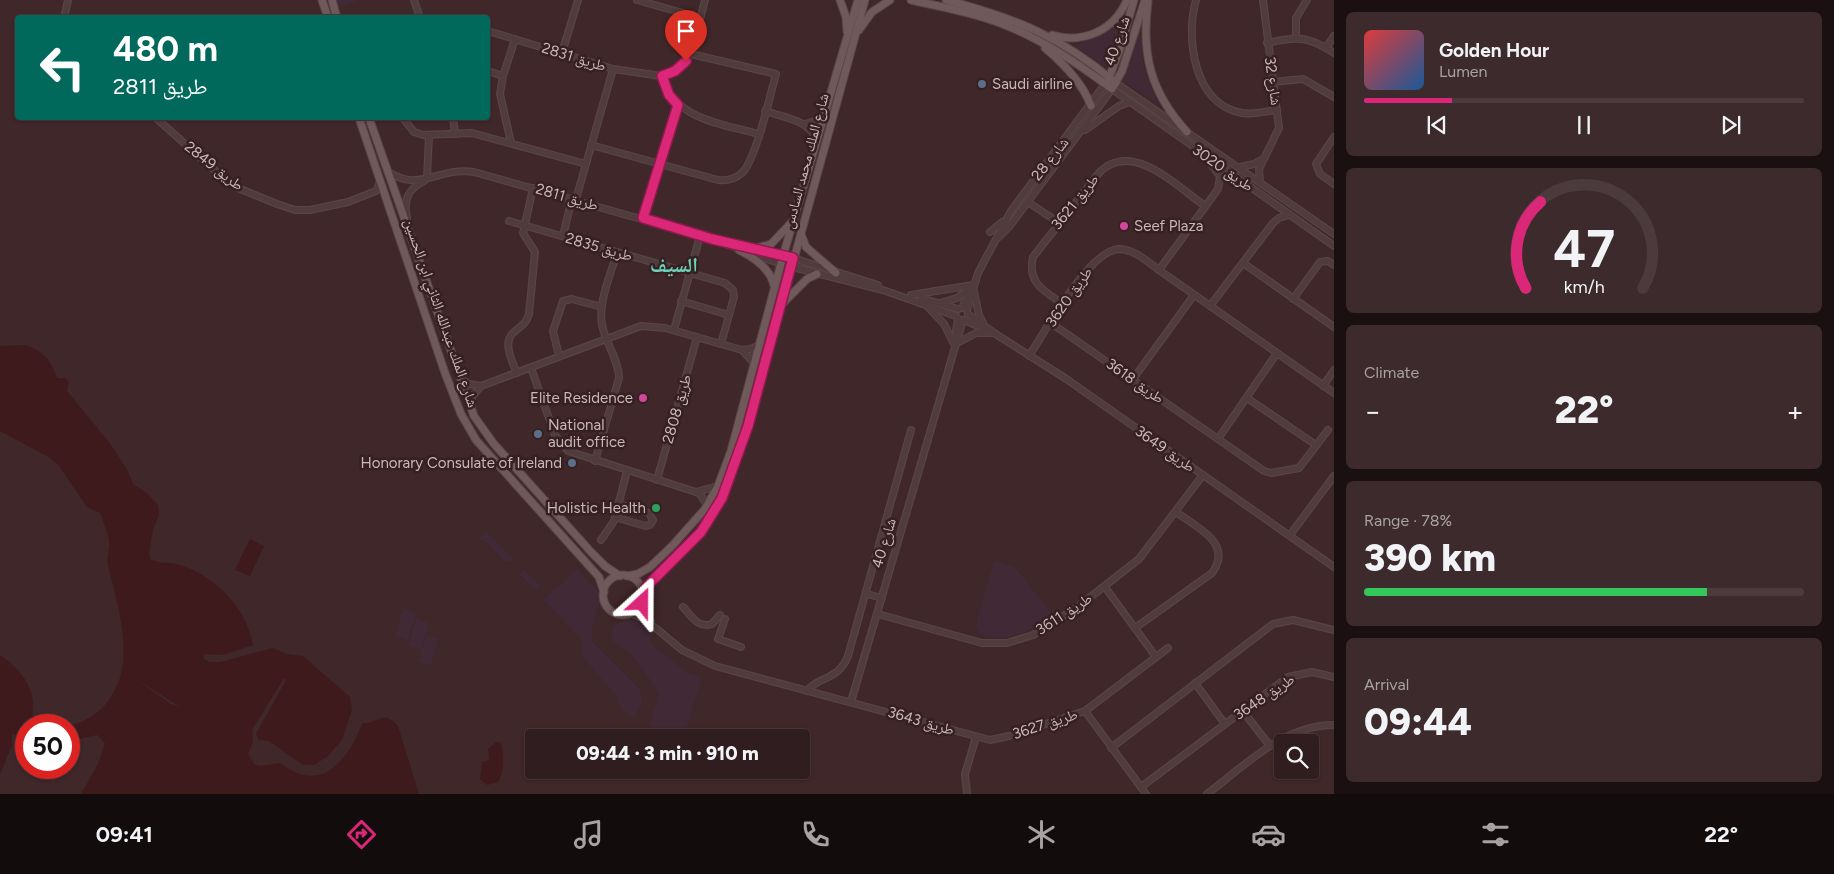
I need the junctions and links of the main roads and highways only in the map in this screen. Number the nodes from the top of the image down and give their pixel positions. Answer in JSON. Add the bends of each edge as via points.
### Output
{"nodes":[{"id":1,"x":322,"y":0,"type":"edge"},
{"id":2,"x":332,"y":0,"type":"edge"},
{"id":3,"x":840,"y":0,"type":"edge"},
{"id":4,"x":858,"y":0,"type":"edge"},
{"id":5,"x":865,"y":0,"type":"edge"},
{"id":6,"x":890,"y":0,"type":"edge"},
{"id":7,"x":911,"y":0,"type":"edge"},
{"id":8,"x":946,"y":0,"type":"edge"},
{"id":9,"x":1127,"y":0,"type":"edge"},
{"id":10,"x":1134,"y":0,"type":"edge"},
{"id":11,"x":1147,"y":0,"type":"edge"},
{"id":12,"x":327,"y":15,"type":"edge"},
{"id":13,"x":336,"y":15,"type":"edge"},
{"id":14,"x":1041,"y":32,"type":"junction"},
{"id":15,"x":1031,"y":36,"type":"junction"},
{"id":16,"x":850,"y":38,"type":"junction"},
{"id":17,"x":1108,"y":81,"type":"junction"},
{"id":18,"x":1091,"y":106,"type":"road end"},
{"id":19,"x":360,"y":120,"type":"edge"},
{"id":20,"x":370,"y":120,"type":"edge"},
{"id":21,"x":1187,"y":132,"type":"road end"},
{"id":22,"x":796,"y":218,"type":"junction"},
{"id":23,"x":801,"y":233,"type":"junction"},
{"id":24,"x":756,"y":248,"type":"road end"},
{"id":25,"x":739,"y":250,"type":"road end"},
{"id":26,"x":836,"y":273,"type":"road end"},
{"id":27,"x":817,"y":274,"type":"road end"},
{"id":28,"x":775,"y":287,"type":"junction"},
{"id":29,"x":780,"y":306,"type":"junction"},
{"id":30,"x":624,"y":576,"type":"junction"},
{"id":31,"x":604,"y":592,"type":"junction"},
{"id":32,"x":643,"y":592,"type":"junction"}],
"edges":[{"from":1,"to":12,"type":"main road"},
{"from":2,"to":13,"type":"main road"},
{"from":3,"to":16,"type":"main road"},
{"from":4,"to":16,"type":"main road","name":"شارع الملك محمد السادس"},
{"from":5,"to":16,"type":"main road","name":"شارع الملك محمد السادس"},
{"from":6,"to":16,"type":"main road","via":[[872,12]]},
{"from":7,"to":15,"type":"main road","via":[[999,22]]},
{"from":8,"to":14,"type":"main road","via":[[1003,16]]},
{"from":9,"to":14,"type":"main road","via":[[1112,22],[1086,38],[1069,39]]},
{"from":10,"to":17,"type":"main road","name":"شارع 40"},
{"from":11,"to":17,"type":"main road","name":"شارع 40","via":[[1114,86]]},
{"from":11,"to":21,"type":"main road","via":[[1145,39],[1155,87],[1163,103]]},
{"from":14,"to":17,"type":"main road"},
{"from":15,"to":17,"type":"main road"},
{"from":15,"to":18,"type":"main road","via":[[1073,76]]},
{"from":16,"to":22,"type":"main road","name":"شارع الملك محمد السادس","via":[[822,119]]},
{"from":16,"to":23,"type":"main road","name":"شارع الملك محمد السادس"},
{"from":19,"to":31,"type":"main road","name":"شارع الملك عبدالله الثاني ابن الحسين","via":[[445,373],[468,426],[490,456],[599,577]]},
{"from":20,"to":30,"type":"main road","name":"شارع الملك عبدالله الثاني ابن الحسين","via":[[474,416],[494,444],[604,566]]},
{"from":22,"to":24,"type":"main road","via":[[771,244]]},
{"from":22,"to":28,"type":"main road","name":"شارع الملك محمد السادس"},
{"from":23,"to":26,"type":"main road","via":[[806,247]]},
{"from":23,"to":29,"type":"main road","name":"شارع الملك محمد السادس"},
{"from":25,"to":28,"type":"main road","via":[[761,265]]},
{"from":27,"to":29,"type":"main road","via":[[807,279]]},
{"from":28,"to":30,"type":"main road","name":"شارع الملك محمد السادس","via":[[731,451],[718,486],[707,505],[672,546],[650,567],[638,574]]},
{"from":29,"to":32,"type":"main road","name":"شارع الملك محمد السادس","via":[[748,426],[722,498],[701,532]]},
{"from":30,"to":31,"type":"main road","via":[[608,583]]},
{"from":30,"to":32,"type":"main road","via":[[638,582]]},
{"from":31,"to":32,"type":"main road","via":[[605,602],[612,611],[622,615],[642,603]]}]}
